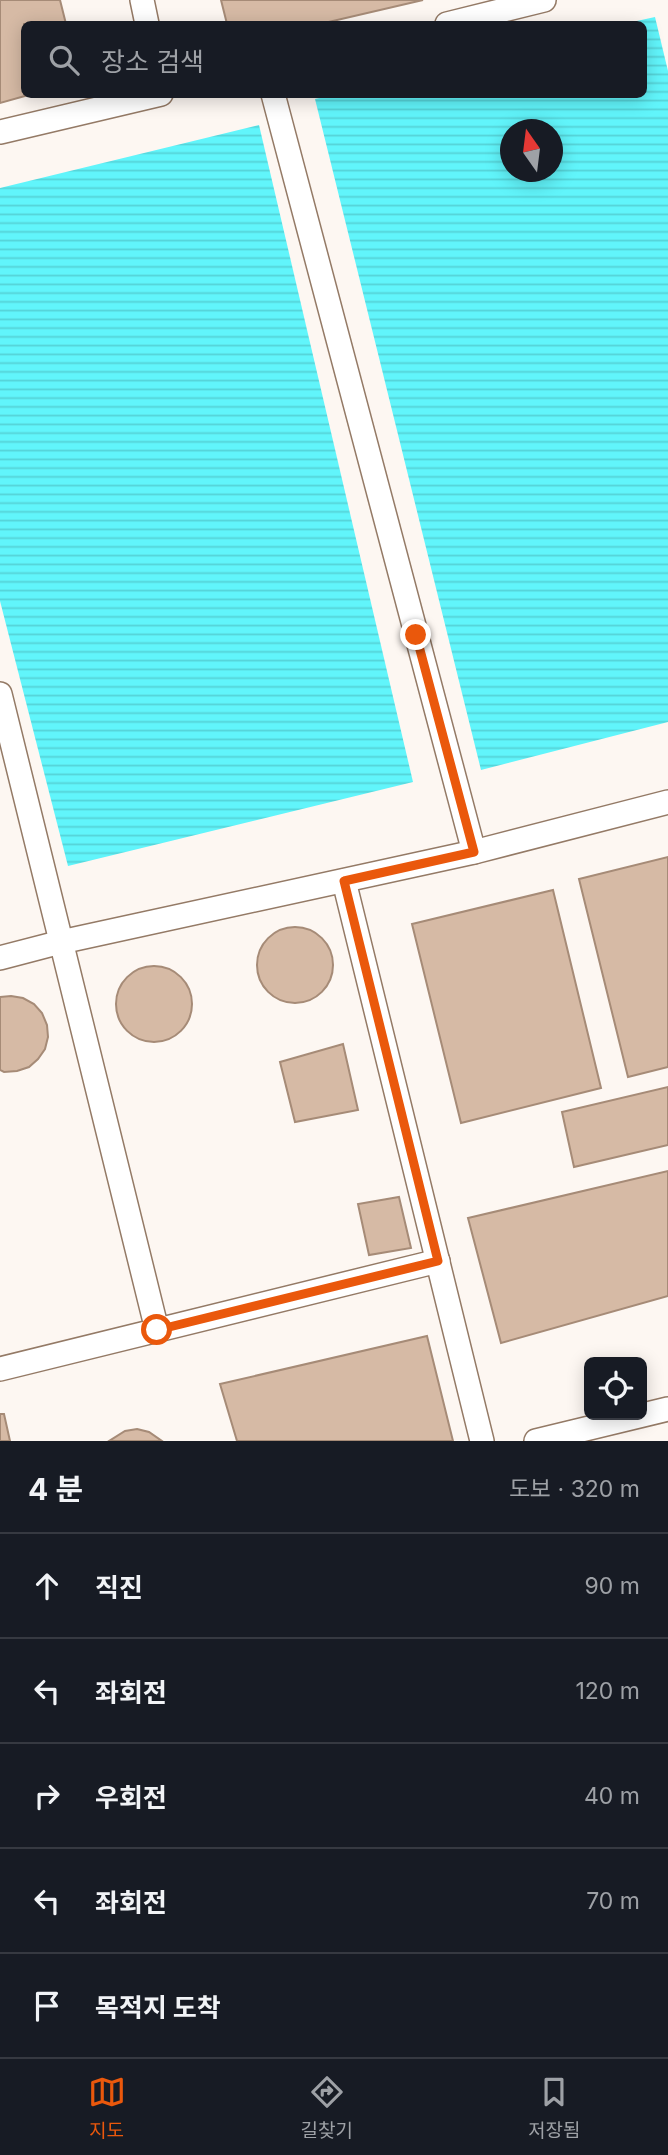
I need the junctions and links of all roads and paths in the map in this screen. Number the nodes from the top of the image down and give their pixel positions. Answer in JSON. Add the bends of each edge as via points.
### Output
{"nodes":[{"id":1,"x":142,"y":0,"type":"edge"},
{"id":2,"x":544,"y":0,"type":"edge"},
{"id":3,"x":147,"y":21,"type":"edge"},
{"id":4,"x":459,"y":21,"type":"edge"},
{"id":5,"x":144,"y":98,"type":"edge"},
{"id":6,"x":274,"y":98,"type":"edge"},
{"id":7,"x":0,"y":132,"type":"edge"},
{"id":8,"x":0,"y":694,"type":"edge"},
{"id":9,"x":668,"y":802,"type":"edge"},
{"id":10,"x":474,"y":852,"type":"junction"},
{"id":11,"x":344,"y":881,"type":"junction"},
{"id":12,"x":61,"y":942,"type":"junction"},
{"id":13,"x":0,"y":958,"type":"edge"},
{"id":14,"x":438,"y":1261,"type":"junction"},
{"id":15,"x":157,"y":1330,"type":"junction"},
{"id":16,"x":0,"y":1369,"type":"edge"},
{"id":17,"x":668,"y":1409,"type":"edge"},
{"id":18,"x":482,"y":1441,"type":"edge"},
{"id":19,"x":536,"y":1441,"type":"edge"}],
"edges":[{"from":1,"to":3,"type":"lane"},
{"from":2,"to":4,"type":"lane"},
{"from":5,"to":7,"type":"lane"},
{"from":6,"to":10,"type":"lane"},
{"from":8,"to":12,"type":"lane"},
{"from":9,"to":10,"type":"lane"},
{"from":10,"to":11,"type":"lane"},
{"from":11,"to":12,"type":"lane"},
{"from":11,"to":14,"type":"lane"},
{"from":12,"to":13,"type":"lane"},
{"from":12,"to":15,"type":"lane"},
{"from":14,"to":15,"type":"lane"},
{"from":14,"to":18,"type":"lane"},
{"from":15,"to":16,"type":"lane"},
{"from":17,"to":19,"type":"lane"}]}
